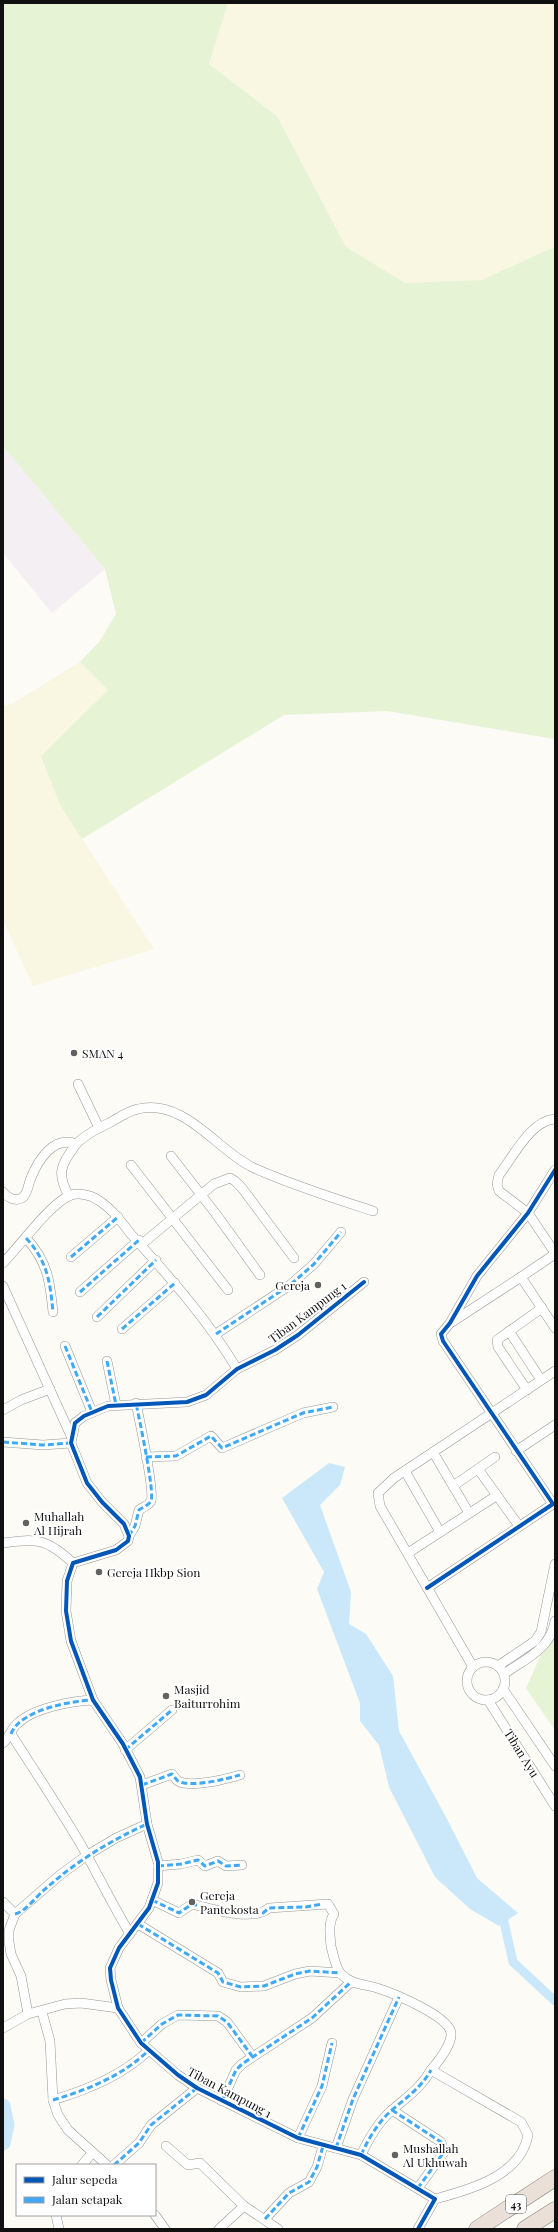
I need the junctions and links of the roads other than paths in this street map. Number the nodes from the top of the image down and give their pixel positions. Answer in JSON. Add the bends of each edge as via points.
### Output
{"nodes":[{"id":1,"x":78,"y":1084,"type":"dead end"},
{"id":2,"x":555,"y":1119,"type":"edge"},
{"id":3,"x":99,"y":1128,"type":"junction"},
{"id":4,"x":76,"y":1144,"type":"junction"},
{"id":5,"x":171,"y":1156,"type":"dead end"},
{"id":6,"x":131,"y":1165,"type":"dead end"},
{"id":7,"x":555,"y":1170,"type":"edge"},
{"id":8,"x":552,"y":1181,"type":"edge"},
{"id":9,"x":3,"y":1192,"type":"edge"},
{"id":10,"x":201,"y":1194,"type":"junction"},
{"id":11,"x":69,"y":1196,"type":"junction"},
{"id":12,"x":373,"y":1212,"type":"dead end"},
{"id":13,"x":528,"y":1213,"type":"junction"},
{"id":14,"x":118,"y":1217,"type":"junction"},
{"id":15,"x":173,"y":1217,"type":"junction"},
{"id":16,"x":341,"y":1232,"type":"dead end"},
{"id":17,"x":26,"y":1238,"type":"junction"},
{"id":18,"x":140,"y":1242,"type":"junction"},
{"id":19,"x":555,"y":1253,"type":"edge"},
{"id":20,"x":71,"y":1257,"type":"dead end"},
{"id":21,"x":294,"y":1258,"type":"dead end"},
{"id":22,"x":156,"y":1260,"type":"junction"},
{"id":23,"x":3,"y":1263,"type":"edge"},
{"id":24,"x":260,"y":1275,"type":"dead end"},
{"id":25,"x":521,"y":1277,"type":"junction"},
{"id":26,"x":364,"y":1282,"type":"dead end"},
{"id":27,"x":175,"y":1283,"type":"junction"},
{"id":28,"x":3,"y":1286,"type":"edge"},
{"id":29,"x":228,"y":1290,"type":"dead end"},
{"id":30,"x":80,"y":1292,"type":"dead end"},
{"id":31,"x":542,"y":1308,"type":"junction"},
{"id":32,"x":54,"y":1312,"type":"dead end"},
{"id":33,"x":97,"y":1316,"type":"dead end"},
{"id":34,"x":450,"y":1323,"type":"junction"},
{"id":35,"x":555,"y":1328,"type":"edge"},
{"id":36,"x":122,"y":1329,"type":"dead end"},
{"id":37,"x":509,"y":1331,"type":"junction"},
{"id":38,"x":216,"y":1334,"type":"junction"},
{"id":39,"x":65,"y":1346,"type":"dead end"},
{"id":40,"x":107,"y":1361,"type":"dead end"},
{"id":41,"x":237,"y":1369,"type":"junction"},
{"id":42,"x":555,"y":1371,"type":"edge"},
{"id":43,"x":541,"y":1380,"type":"junction"},
{"id":44,"x":50,"y":1389,"type":"junction"},
{"id":45,"x":527,"y":1390,"type":"junction"},
{"id":46,"x":136,"y":1403,"type":"junction"},
{"id":47,"x":116,"y":1405,"type":"junction"},
{"id":48,"x":333,"y":1406,"type":"dead end"},
{"id":49,"x":3,"y":1410,"type":"edge"},
{"id":50,"x":92,"y":1412,"type":"junction"},
{"id":51,"x":492,"y":1414,"type":"junction"},
{"id":52,"x":555,"y":1425,"type":"edge"},
{"id":53,"x":71,"y":1439,"type":"junction"},
{"id":54,"x":3,"y":1442,"type":"edge"},
{"id":55,"x":516,"y":1451,"type":"junction"},
{"id":56,"x":433,"y":1452,"type":"junction"},
{"id":57,"x":146,"y":1457,"type":"junction"},
{"id":58,"x":495,"y":1458,"type":"dead end"},
{"id":59,"x":478,"y":1469,"type":"junction"},
{"id":60,"x":405,"y":1471,"type":"junction"},
{"id":61,"x":454,"y":1486,"type":"junction"},
{"id":62,"x":496,"y":1496,"type":"junction"},
{"id":63,"x":554,"y":1503,"type":"edge"},
{"id":64,"x":469,"y":1513,"type":"junction"},
{"id":65,"x":519,"y":1526,"type":"junction"},
{"id":66,"x":440,"y":1532,"type":"junction"},
{"id":67,"x":129,"y":1536,"type":"junction"},
{"id":68,"x":3,"y":1543,"type":"edge"},
{"id":69,"x":408,"y":1553,"type":"junction"},
{"id":70,"x":74,"y":1563,"type":"junction"},
{"id":71,"x":555,"y":1564,"type":"edge"},
{"id":72,"x":427,"y":1588,"type":"junction"},
{"id":73,"x":555,"y":1621,"type":"edge"},
{"id":74,"x":498,"y":1666,"type":"junction"},
{"id":75,"x":473,"y":1667,"type":"junction"},
{"id":76,"x":504,"y":1674,"type":"junction"},
{"id":77,"x":503,"y":1689,"type":"junction"},
{"id":78,"x":92,"y":1700,"type":"junction"},
{"id":79,"x":488,"y":1700,"type":"junction"},
{"id":80,"x":172,"y":1710,"type":"dead end"},
{"id":81,"x":11,"y":1734,"type":"junction"},
{"id":82,"x":3,"y":1743,"type":"edge"},
{"id":83,"x":125,"y":1750,"type":"junction"},
{"id":84,"x":555,"y":1766,"type":"edge"},
{"id":85,"x":240,"y":1775,"type":"dead end"},
{"id":86,"x":142,"y":1785,"type":"junction"},
{"id":87,"x":555,"y":1806,"type":"edge"},
{"id":88,"x":147,"y":1824,"type":"junction"},
{"id":89,"x":86,"y":1856,"type":"junction"},
{"id":90,"x":242,"y":1865,"type":"dead end"},
{"id":91,"x":158,"y":1866,"type":"junction"},
{"id":92,"x":152,"y":1900,"type":"junction"},
{"id":93,"x":3,"y":1902,"type":"edge"},
{"id":94,"x":15,"y":1914,"type":"junction"},
{"id":95,"x":138,"y":1924,"type":"junction"},
{"id":96,"x":130,"y":1934,"type":"junction"},
{"id":97,"x":340,"y":1973,"type":"junction"},
{"id":98,"x":351,"y":1982,"type":"junction"},
{"id":99,"x":399,"y":1997,"type":"junction"},
{"id":100,"x":118,"y":2008,"type":"junction"},
{"id":101,"x":42,"y":2012,"type":"junction"},
{"id":102,"x":28,"y":2014,"type":"junction"},
{"id":103,"x":3,"y":2028,"type":"edge"},
{"id":104,"x":332,"y":2043,"type":"dead end"},
{"id":105,"x":141,"y":2044,"type":"junction"},
{"id":106,"x":148,"y":2051,"type":"junction"},
{"id":107,"x":252,"y":2056,"type":"junction"},
{"id":108,"x":431,"y":2070,"type":"junction"},
{"id":109,"x":197,"y":2088,"type":"junction"},
{"id":110,"x":53,"y":2100,"type":"junction"},
{"id":111,"x":222,"y":2101,"type":"junction"},
{"id":112,"x":392,"y":2110,"type":"junction"},
{"id":113,"x":298,"y":2138,"type":"junction"},
{"id":114,"x":166,"y":2146,"type":"dead end"},
{"id":115,"x":324,"y":2146,"type":"junction"},
{"id":116,"x":336,"y":2148,"type":"junction"},
{"id":117,"x":92,"y":2153,"type":"junction"},
{"id":118,"x":361,"y":2155,"type":"junction"},
{"id":119,"x":83,"y":2164,"type":"edge"},
{"id":120,"x":106,"y":2164,"type":"edge"},
{"id":121,"x":115,"y":2164,"type":"edge"},
{"id":122,"x":555,"y":2178,"type":"edge"},
{"id":123,"x":418,"y":2188,"type":"junction"},
{"id":124,"x":436,"y":2199,"type":"junction"},
{"id":125,"x":244,"y":2206,"type":"junction"},
{"id":126,"x":555,"y":2210,"type":"edge"},
{"id":127,"x":56,"y":2216,"type":"edge"},
{"id":128,"x":156,"y":2216,"type":"edge"},
{"id":129,"x":264,"y":2219,"type":"junction"},
{"id":130,"x":59,"y":2229,"type":"edge"},
{"id":131,"x":165,"y":2229,"type":"edge"},
{"id":132,"x":219,"y":2229,"type":"edge"},
{"id":133,"x":278,"y":2229,"type":"edge"},
{"id":134,"x":418,"y":2229,"type":"edge"},
{"id":135,"x":477,"y":2229,"type":"edge"},
{"id":136,"x":525,"y":2229,"type":"edge"}],
"edges":[{"from":1,"to":3,"type":"street"},
{"from":2,"to":13,"type":"street","via":[[545,1120],[532,1129],[498,1179],[498,1188],[502,1195]]},
{"from":3,"to":4,"type":"street"},
{"from":3,"to":12,"type":"street","via":[[130,1111],[164,1110],[189,1121],[252,1167]]},
{"from":4,"to":9,"type":"street","via":[[68,1140],[54,1145],[37,1164],[22,1198],[14,1199]]},
{"from":4,"to":11,"type":"street","via":[[63,1164],[60,1174],[62,1185]]},
{"from":5,"to":10,"type":"street"},
{"from":6,"to":15,"type":"street"},
{"from":7,"to":8,"type":"street"},
{"from":8,"to":13,"type":"street"},
{"from":10,"to":15,"type":"street"},
{"from":10,"to":21,"type":"street","via":[[223,1179],[235,1181]]},
{"from":10,"to":24,"type":"street"},
{"from":11,"to":14,"type":"street","via":[[85,1195],[98,1200]]},
{"from":11,"to":17,"type":"street"},
{"from":13,"to":19,"type":"street"},
{"from":13,"to":34,"type":"street","via":[[477,1276]]},
{"from":14,"to":18,"type":"street"},
{"from":14,"to":20,"type":"street"},
{"from":15,"to":18,"type":"street"},
{"from":15,"to":29,"type":"street"},
{"from":16,"to":38,"type":"street","via":[[314,1264],[290,1285]]},
{"from":17,"to":23,"type":"street"},
{"from":17,"to":32,"type":"street","via":[[44,1264],[50,1281]]},
{"from":18,"to":22,"type":"street"},
{"from":18,"to":30,"type":"street"},
{"from":19,"to":25,"type":"street"},
{"from":22,"to":27,"type":"street"},
{"from":22,"to":33,"type":"street"},
{"from":25,"to":31,"type":"street"},
{"from":25,"to":34,"type":"street"},
{"from":26,"to":41,"type":"street","name":"Tiban Kampung 1","via":[[298,1335]]},
{"from":27,"to":36,"type":"street"},
{"from":27,"to":38,"type":"street"},
{"from":28,"to":44,"type":"street"},
{"from":31,"to":35,"type":"street"},
{"from":31,"to":37,"type":"street"},
{"from":34,"to":51,"type":"street","via":[[441,1331],[441,1337]]},
{"from":37,"to":43,"type":"street"},
{"from":37,"to":45,"type":"street","via":[[498,1338],[497,1344]]},
{"from":38,"to":41,"type":"street"},
{"from":39,"to":50,"type":"street"},
{"from":40,"to":47,"type":"street"},
{"from":41,"to":46,"type":"street","name":"Tiban Kampung 1","via":[[198,1399]]},
{"from":42,"to":43,"type":"street"},
{"from":43,"to":45,"type":"street"},
{"from":44,"to":49,"type":"street"},
{"from":44,"to":53,"type":"street"},
{"from":45,"to":51,"type":"street"},
{"from":46,"to":47,"type":"street","name":"Tiban Kampung 1"},
{"from":46,"to":57,"type":"street"},
{"from":47,"to":50,"type":"street","name":"Tiban Kampung 1"},
{"from":48,"to":57,"type":"street","via":[[303,1413],[222,1448],[211,1436],[176,1456]]},
{"from":50,"to":53,"type":"street","name":"Tiban Kampung 1","via":[[75,1423]]},
{"from":51,"to":55,"type":"street"},
{"from":51,"to":56,"type":"street"},
{"from":52,"to":55,"type":"street"},
{"from":53,"to":54,"type":"street","via":[[43,1445]]},
{"from":53,"to":67,"type":"street","via":[[87,1483],[124,1524]]},
{"from":55,"to":63,"type":"street"},
{"from":56,"to":60,"type":"street"},
{"from":56,"to":61,"type":"street"},
{"from":57,"to":67,"type":"street","via":[[151,1499],[138,1510],[135,1526]]},
{"from":58,"to":59,"type":"street"},
{"from":59,"to":61,"type":"street"},
{"from":59,"to":62,"type":"street"},
{"from":60,"to":66,"type":"street"},
{"from":60,"to":69,"type":"street","via":[[380,1490],[377,1497]]},
{"from":61,"to":64,"type":"street"},
{"from":62,"to":64,"type":"street"},
{"from":62,"to":65,"type":"street"},
{"from":63,"to":65,"type":"street"},
{"from":64,"to":66,"type":"street"},
{"from":65,"to":72,"type":"street"},
{"from":66,"to":69,"type":"street"},
{"from":67,"to":70,"type":"street","via":[[128,1541],[116,1550]]},
{"from":68,"to":70,"type":"street","via":[[27,1540],[51,1544]]},
{"from":69,"to":72,"type":"street"},
{"from":70,"to":78,"type":"street","name":"Tiban Kampung 1","via":[[66,1581],[66,1611],[71,1641]]},
{"from":71,"to":74,"type":"street","via":[[541,1632],[535,1641]]},
{"from":72,"to":75,"type":"street","via":[[469,1656]]},
{"from":73,"to":76,"type":"street","via":[[549,1641]]},
{"from":74,"to":75,"type":"street","via":[[486,1662]]},
{"from":74,"to":76,"type":"street"},
{"from":75,"to":79,"type":"street","name":"Tiban Ayu","via":[[467,1679],[467,1686],[475,1696]]},
{"from":76,"to":77,"type":"street"},
{"from":77,"to":79,"type":"street"},
{"from":77,"to":84,"type":"street","name":"Tiban Ayu"},
{"from":78,"to":81,"type":"street","via":[[60,1704],[25,1717]]},
{"from":78,"to":83,"type":"street","name":"Tiban Kampung 1"},
{"from":79,"to":87,"type":"street","name":"Tiban Ayu"},
{"from":80,"to":83,"type":"street"},
{"from":81,"to":82,"type":"street"},
{"from":81,"to":89,"type":"street"},
{"from":83,"to":86,"type":"street","name":"Tiban Kampung 1"},
{"from":85,"to":86,"type":"street","via":[[189,1784],[180,1782],[172,1774]]},
{"from":86,"to":88,"type":"street","name":"Tiban Kampung 1"},
{"from":88,"to":89,"type":"street","via":[[116,1838]]},
{"from":88,"to":91,"type":"street","name":"Tiban Kampung 1"},
{"from":89,"to":94,"type":"street"},
{"from":89,"to":96,"type":"street"},
{"from":90,"to":91,"type":"street","via":[[226,1866],[218,1861],[205,1866],[198,1860]]},
{"from":91,"to":92,"type":"street","name":"Tiban Kampung 1","via":[[158,1883]]},
{"from":92,"to":95,"type":"street","name":"Tiban Kampung 1"},
{"from":92,"to":97,"type":"street","via":[[179,1913],[192,1904],[229,1913],[247,1914],[263,1913],[269,1908],[328,1904],[334,1914],[330,1928],[331,1944]]},
{"from":93,"to":94,"type":"street"},
{"from":94,"to":102,"type":"street","via":[[8,1942],[21,1976]]},
{"from":95,"to":96,"type":"street","name":"Tiban Kampung 1"},
{"from":95,"to":97,"type":"street","via":[[218,1973],[221,1980],[230,1985],[264,1986],[310,1971]]},
{"from":96,"to":100,"type":"street","name":"Tiban Kampung 1","via":[[113,1958],[110,1968]]},
{"from":97,"to":98,"type":"street"},
{"from":98,"to":99,"type":"street","via":[[377,1988]]},
{"from":98,"to":107,"type":"street","via":[[312,2018]]},
{"from":99,"to":108,"type":"street","via":[[430,2012],[449,2028],[449,2040]]},
{"from":99,"to":116,"type":"street","via":[[353,2099]]},
{"from":100,"to":101,"type":"street","via":[[81,2003],[65,2004]]},
{"from":100,"to":105,"type":"street","name":"Tiban Kampung 1"},
{"from":101,"to":102,"type":"street"},
{"from":101,"to":110,"type":"street","via":[[50,2041]]},
{"from":102,"to":103,"type":"street"},
{"from":104,"to":113,"type":"street","via":[[322,2086]]},
{"from":105,"to":106,"type":"street","name":"Tiban Kampung 1"},
{"from":105,"to":107,"type":"street","via":[[162,2024],[178,2015],[218,2016],[227,2022]]},
{"from":106,"to":109,"type":"street","name":"Tiban Kampung 1"},
{"from":106,"to":110,"type":"street","via":[[123,2070],[79,2092]]},
{"from":107,"to":111,"type":"street","via":[[236,2070]]},
{"from":108,"to":112,"type":"street","via":[[419,2088]]},
{"from":108,"to":124,"type":"street","via":[[521,2122],[528,2135],[523,2150],[502,2172],[479,2186]]},
{"from":109,"to":111,"type":"street","name":"Tiban Kampung 1"},
{"from":109,"to":121,"type":"street","via":[[151,2125],[139,2143]]},
{"from":110,"to":117,"type":"street","via":[[58,2115],[68,2130]]},
{"from":111,"to":113,"type":"street","name":"Tiban Kampung 1"},
{"from":112,"to":118,"type":"street","via":[[377,2126]]},
{"from":112,"to":123,"type":"street","via":[[444,2146],[444,2152]]},
{"from":113,"to":115,"type":"street","name":"Tiban Kampung 1"},
{"from":114,"to":125,"type":"street","via":[[188,2165],[200,2164]]},
{"from":115,"to":116,"type":"street","name":"Tiban Kampung 1"},
{"from":115,"to":129,"type":"street","via":[[312,2179],[289,2193]]},
{"from":116,"to":118,"type":"street","name":"Tiban Kampung 1"},
{"from":117,"to":119,"type":"street"},
{"from":117,"to":120,"type":"street"},
{"from":118,"to":123,"type":"street","name":"Tiban Kampung 1"},
{"from":122,"to":135,"type":"highway","number":"43"},
{"from":123,"to":124,"type":"street","name":"Tiban Kampung 1"},
{"from":124,"to":134,"type":"street"},
{"from":125,"to":129,"type":"street"},
{"from":125,"to":132,"type":"street"},
{"from":126,"to":136,"type":"highway","number":"43"},
{"from":127,"to":130,"type":"street"},
{"from":128,"to":131,"type":"street"},
{"from":129,"to":133,"type":"street"}]}
